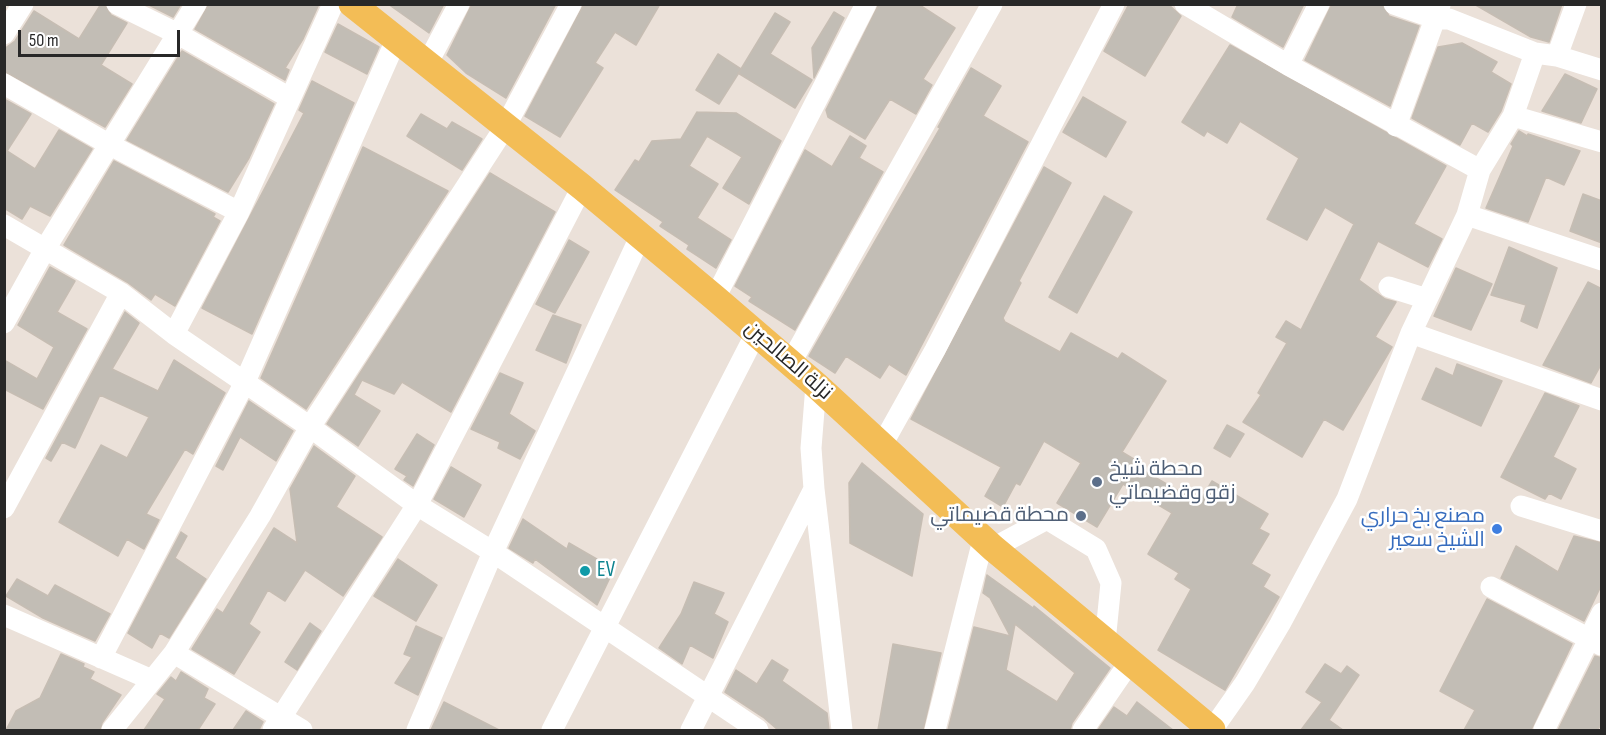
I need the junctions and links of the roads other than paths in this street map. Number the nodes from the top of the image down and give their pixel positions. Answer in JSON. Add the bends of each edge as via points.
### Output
{"nodes":[{"id":1,"x":23,"y":4,"type":"edge"},
{"id":2,"x":117,"y":4,"type":"edge"},
{"id":3,"x":196,"y":4,"type":"edge"},
{"id":4,"x":333,"y":4,"type":"edge"},
{"id":5,"x":352,"y":4,"type":"edge"},
{"id":6,"x":459,"y":4,"type":"edge"},
{"id":7,"x":572,"y":4,"type":"edge"},
{"id":8,"x":866,"y":4,"type":"edge"},
{"id":9,"x":992,"y":4,"type":"edge"},
{"id":10,"x":1114,"y":4,"type":"edge"},
{"id":11,"x":1185,"y":4,"type":"edge"},
{"id":12,"x":1318,"y":4,"type":"edge"},
{"id":13,"x":1394,"y":4,"type":"edge"},
{"id":14,"x":1576,"y":4,"type":"edge"},
{"id":15,"x":1439,"y":12,"type":"edge"},
{"id":16,"x":4,"y":34,"type":"edge"},
{"id":17,"x":178,"y":34,"type":"junction"},
{"id":18,"x":396,"y":40,"type":"junction"},
{"id":19,"x":1535,"y":52,"type":"junction"},
{"id":20,"x":1557,"y":56,"type":"junction"},
{"id":21,"x":427,"y":64,"type":"junction"},
{"id":22,"x":1288,"y":65,"type":"junction"},
{"id":23,"x":1602,"y":70,"type":"edge"},
{"id":24,"x":4,"y":84,"type":"edge"},
{"id":25,"x":290,"y":99,"type":"junction"},
{"id":26,"x":1513,"y":116,"type":"junction"},
{"id":27,"x":1396,"y":126,"type":"junction"},
{"id":28,"x":505,"y":127,"type":"junction"},
{"id":29,"x":1602,"y":142,"type":"edge"},
{"id":30,"x":110,"y":145,"type":"junction"},
{"id":31,"x":1480,"y":170,"type":"junction"},
{"id":32,"x":582,"y":186,"type":"junction"},
{"id":33,"x":239,"y":212,"type":"junction"},
{"id":34,"x":1467,"y":215,"type":"junction"},
{"id":35,"x":4,"y":225,"type":"edge"},
{"id":36,"x":640,"y":237,"type":"junction"},
{"id":37,"x":45,"y":249,"type":"junction"},
{"id":38,"x":1602,"y":260,"type":"edge"},
{"id":39,"x":1389,"y":287,"type":"dead end"},
{"id":40,"x":121,"y":293,"type":"junction"},
{"id":41,"x":715,"y":298,"type":"junction"},
{"id":42,"x":1427,"y":300,"type":"junction"},
{"id":43,"x":4,"y":324,"type":"edge"},
{"id":44,"x":756,"y":333,"type":"junction"},
{"id":45,"x":1411,"y":333,"type":"junction"},
{"id":46,"x":174,"y":334,"type":"junction"},
{"id":47,"x":790,"y":364,"type":"junction"},
{"id":48,"x":244,"y":384,"type":"junction"},
{"id":49,"x":816,"y":385,"type":"junction"},
{"id":50,"x":1602,"y":400,"type":"edge"},
{"id":51,"x":310,"y":427,"type":"junction"},
{"id":52,"x":882,"y":445,"type":"junction"},
{"id":53,"x":814,"y":489,"type":"junction"},
{"id":54,"x":417,"y":505,"type":"junction"},
{"id":55,"x":1521,"y":506,"type":"dead end"},
{"id":56,"x":4,"y":508,"type":"edge"},
{"id":57,"x":1602,"y":531,"type":"edge"},
{"id":58,"x":988,"y":544,"type":"junction"},
{"id":59,"x":493,"y":552,"type":"junction"},
{"id":60,"x":1491,"y":587,"type":"dead end"},
{"id":61,"x":1602,"y":613,"type":"edge"},
{"id":62,"x":4,"y":615,"type":"edge"},
{"id":63,"x":604,"y":627,"type":"junction"},
{"id":64,"x":1105,"y":642,"type":"junction"},
{"id":65,"x":1596,"y":642,"type":"edge"},
{"id":66,"x":174,"y":653,"type":"junction"},
{"id":67,"x":101,"y":658,"type":"junction"},
{"id":68,"x":1129,"y":663,"type":"junction"},
{"id":69,"x":152,"y":680,"type":"junction"},
{"id":70,"x":708,"y":697,"type":"junction"},
{"id":71,"x":277,"y":725,"type":"edge"},
{"id":72,"x":112,"y":730,"type":"edge"},
{"id":73,"x":302,"y":730,"type":"edge"},
{"id":74,"x":417,"y":730,"type":"edge"},
{"id":75,"x":552,"y":730,"type":"edge"},
{"id":76,"x":691,"y":730,"type":"edge"},
{"id":77,"x":758,"y":730,"type":"edge"},
{"id":78,"x":842,"y":730,"type":"edge"},
{"id":79,"x":935,"y":730,"type":"edge"},
{"id":80,"x":1083,"y":730,"type":"edge"},
{"id":81,"x":1212,"y":730,"type":"edge"},
{"id":82,"x":1544,"y":730,"type":"edge"}],
"edges":[{"from":1,"to":16,"type":"street"},
{"from":2,"to":17,"type":"street"},
{"from":3,"to":17,"type":"street"},
{"from":4,"to":25,"type":"street"},
{"from":5,"to":18,"type":"main road","name":"نزلة الصالحين"},
{"from":6,"to":21,"type":"street"},
{"from":7,"to":28,"type":"street"},
{"from":8,"to":41,"type":"street"},
{"from":9,"to":47,"type":"street"},
{"from":10,"to":52,"type":"street"},
{"from":11,"to":22,"type":"street"},
{"from":12,"to":22,"type":"street"},
{"from":13,"to":15,"type":"street"},
{"from":14,"to":20,"type":"street"},
{"from":15,"to":19,"type":"street"},
{"from":15,"to":27,"type":"street"},
{"from":17,"to":25,"type":"street"},
{"from":17,"to":30,"type":"street"},
{"from":18,"to":21,"type":"main road","name":"نزلة الصالحين"},
{"from":18,"to":48,"type":"street"},
{"from":19,"to":20,"type":"street"},
{"from":19,"to":26,"type":"street"},
{"from":20,"to":23,"type":"street"},
{"from":21,"to":28,"type":"main road","name":"نزلة الصالحين"},
{"from":22,"to":27,"type":"street"},
{"from":24,"to":30,"type":"street"},
{"from":25,"to":33,"type":"street"},
{"from":26,"to":29,"type":"street"},
{"from":26,"to":31,"type":"street"},
{"from":27,"to":31,"type":"street"},
{"from":28,"to":32,"type":"main road","name":"نزلة الصالحين"},
{"from":28,"to":51,"type":"street"},
{"from":30,"to":33,"type":"street"},
{"from":30,"to":37,"type":"street"},
{"from":31,"to":34,"type":"street"},
{"from":32,"to":36,"type":"main road","name":"نزلة الصالحين"},
{"from":32,"to":54,"type":"street"},
{"from":33,"to":46,"type":"street"},
{"from":34,"to":38,"type":"street"},
{"from":34,"to":42,"type":"street"},
{"from":35,"to":37,"type":"street"},
{"from":36,"to":41,"type":"main road","name":"نزلة الصالحين"},
{"from":36,"to":59,"type":"street"},
{"from":37,"to":40,"type":"street"},
{"from":37,"to":43,"type":"street"},
{"from":39,"to":42,"type":"street"},
{"from":40,"to":46,"type":"street"},
{"from":40,"to":56,"type":"street"},
{"from":41,"to":44,"type":"main road","name":"نزلة الصالحين"},
{"from":42,"to":45,"type":"street"},
{"from":44,"to":47,"type":"main road","name":"نزلة الصالحين"},
{"from":44,"to":63,"type":"street"},
{"from":45,"to":50,"type":"street"},
{"from":45,"to":81,"type":"street","via":[[1347,499],[1280,624]]},
{"from":46,"to":48,"type":"street"},
{"from":47,"to":49,"type":"main road","name":"نزلة الصالحين"},
{"from":48,"to":51,"type":"street"},
{"from":48,"to":67,"type":"street"},
{"from":49,"to":52,"type":"main road","name":"نزلة الصالحين"},
{"from":49,"to":53,"type":"street"},
{"from":51,"to":54,"type":"street"},
{"from":51,"to":66,"type":"street","via":[[260,516]]},
{"from":52,"to":58,"type":"main road","name":"نزلة الصالحين"},
{"from":53,"to":70,"type":"street"},
{"from":53,"to":78,"type":"street"},
{"from":54,"to":59,"type":"street"},
{"from":54,"to":71,"type":"street"},
{"from":55,"to":57,"type":"street"},
{"from":58,"to":64,"type":"main road","name":"نزلة الصالحين"},
{"from":58,"to":64,"type":"street","via":[[1047,519],[1096,549],[1111,583]]},
{"from":58,"to":79,"type":"street"},
{"from":59,"to":63,"type":"street"},
{"from":59,"to":74,"type":"street"},
{"from":60,"to":65,"type":"street"},
{"from":61,"to":65,"type":"street"},
{"from":62,"to":67,"type":"street"},
{"from":63,"to":70,"type":"street"},
{"from":63,"to":75,"type":"street"},
{"from":64,"to":68,"type":"main road","name":"نزلة الصالحين"},
{"from":65,"to":82,"type":"street"},
{"from":66,"to":69,"type":"street"},
{"from":66,"to":71,"type":"street"},
{"from":67,"to":69,"type":"street"},
{"from":68,"to":80,"type":"street"},
{"from":68,"to":81,"type":"main road","name":"نزلة الصالحين"},
{"from":69,"to":72,"type":"street"},
{"from":70,"to":76,"type":"street"},
{"from":70,"to":77,"type":"street"},
{"from":71,"to":73,"type":"street"}]}
